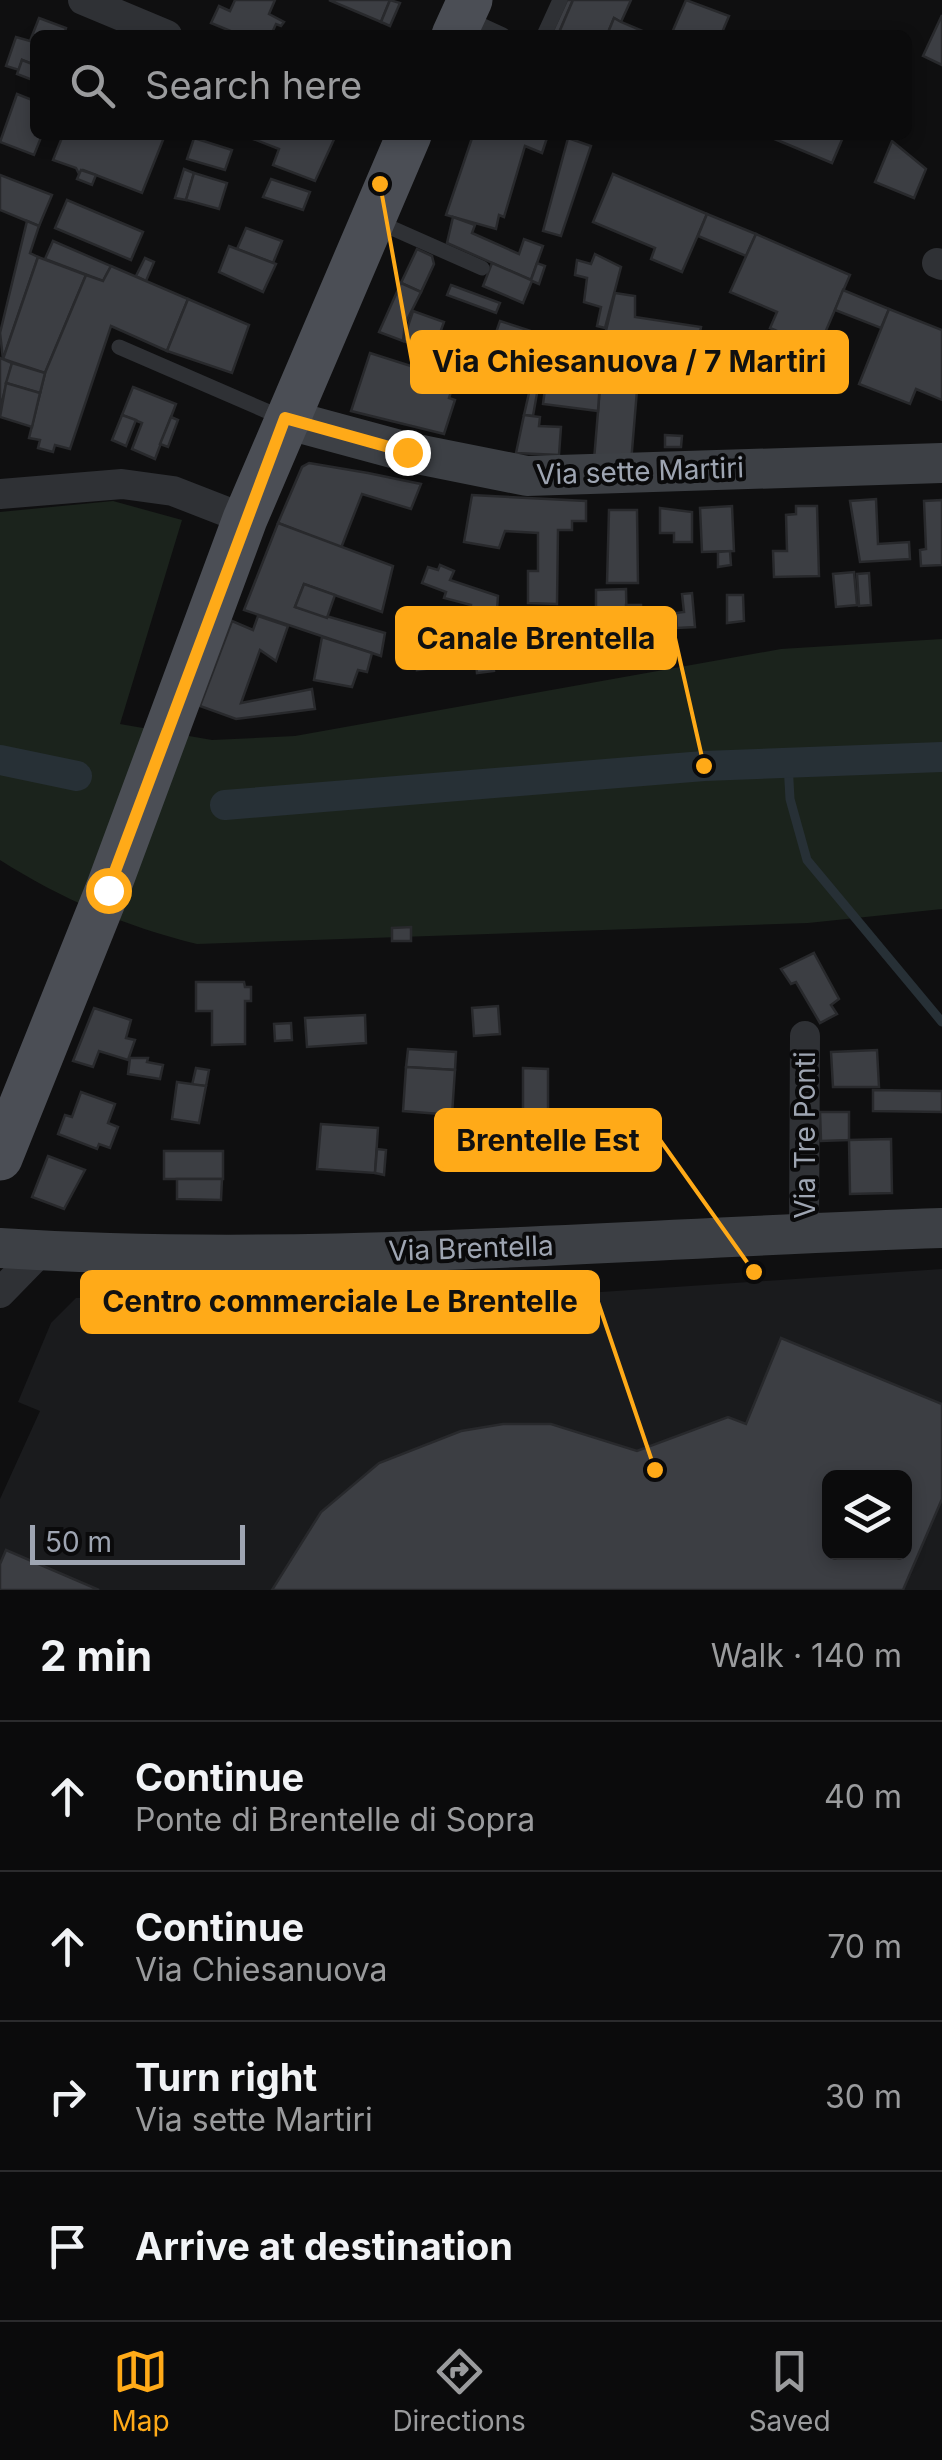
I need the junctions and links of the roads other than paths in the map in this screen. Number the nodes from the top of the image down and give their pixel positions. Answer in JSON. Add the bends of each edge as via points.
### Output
{"nodes":[{"id":1,"x":560,"y":0,"type":"edge"},
{"id":2,"x":93,"y":2,"type":"edge"},
{"id":3,"x":462,"y":17,"type":"edge"},
{"id":4,"x":156,"y":30,"type":"edge"},
{"id":5,"x":492,"y":30,"type":"edge"},
{"id":6,"x":546,"y":30,"type":"edge"},
{"id":7,"x":405,"y":140,"type":"edge"},
{"id":8,"x":373,"y":219,"type":"junction"},
{"id":9,"x":482,"y":268,"type":"dead end"},
{"id":10,"x":119,"y":347,"type":"dead end"},
{"id":11,"x":285,"y":418,"type":"junction"},
{"id":12,"x":942,"y":464,"type":"edge"},
{"id":13,"x":0,"y":494,"type":"edge"},
{"id":14,"x":244,"y":519,"type":"junction"},
{"id":15,"x":806,"y":1036,"type":"dead end"},
{"id":16,"x":0,"y":1158,"type":"edge"},
{"id":17,"x":942,"y":1228,"type":"edge"},
{"id":18,"x":804,"y":1234,"type":"junction"},
{"id":19,"x":0,"y":1248,"type":"edge"},
{"id":20,"x":40,"y":1251,"type":"junction"},
{"id":21,"x":0,"y":1292,"type":"edge"}],
"edges":[{"from":1,"to":6,"type":"lane"},
{"from":2,"to":4,"type":"street"},
{"from":3,"to":5,"type":"lane"},
{"from":7,"to":8,"type":"main road"},
{"from":8,"to":9,"type":"lane"},
{"from":8,"to":11,"type":"main road"},
{"from":10,"to":11,"type":"lane"},
{"from":11,"to":12,"type":"main road","name":"Via sette Martiri","via":[[528,476]]},
{"from":11,"to":14,"type":"main road"},
{"from":13,"to":14,"type":"street","via":[[122,484],[174,491]]},
{"from":14,"to":16,"type":"main road","via":[[108,890]]},
{"from":15,"to":18,"type":"street","name":"Via Tre Ponti"},
{"from":17,"to":18,"type":"main road","name":"Via Brentella"},
{"from":18,"to":20,"type":"main road","name":"Via Brentella","via":[[514,1249]]},
{"from":19,"to":20,"type":"main road","name":"Via Brentella"},
{"from":20,"to":21,"type":"street"}]}
